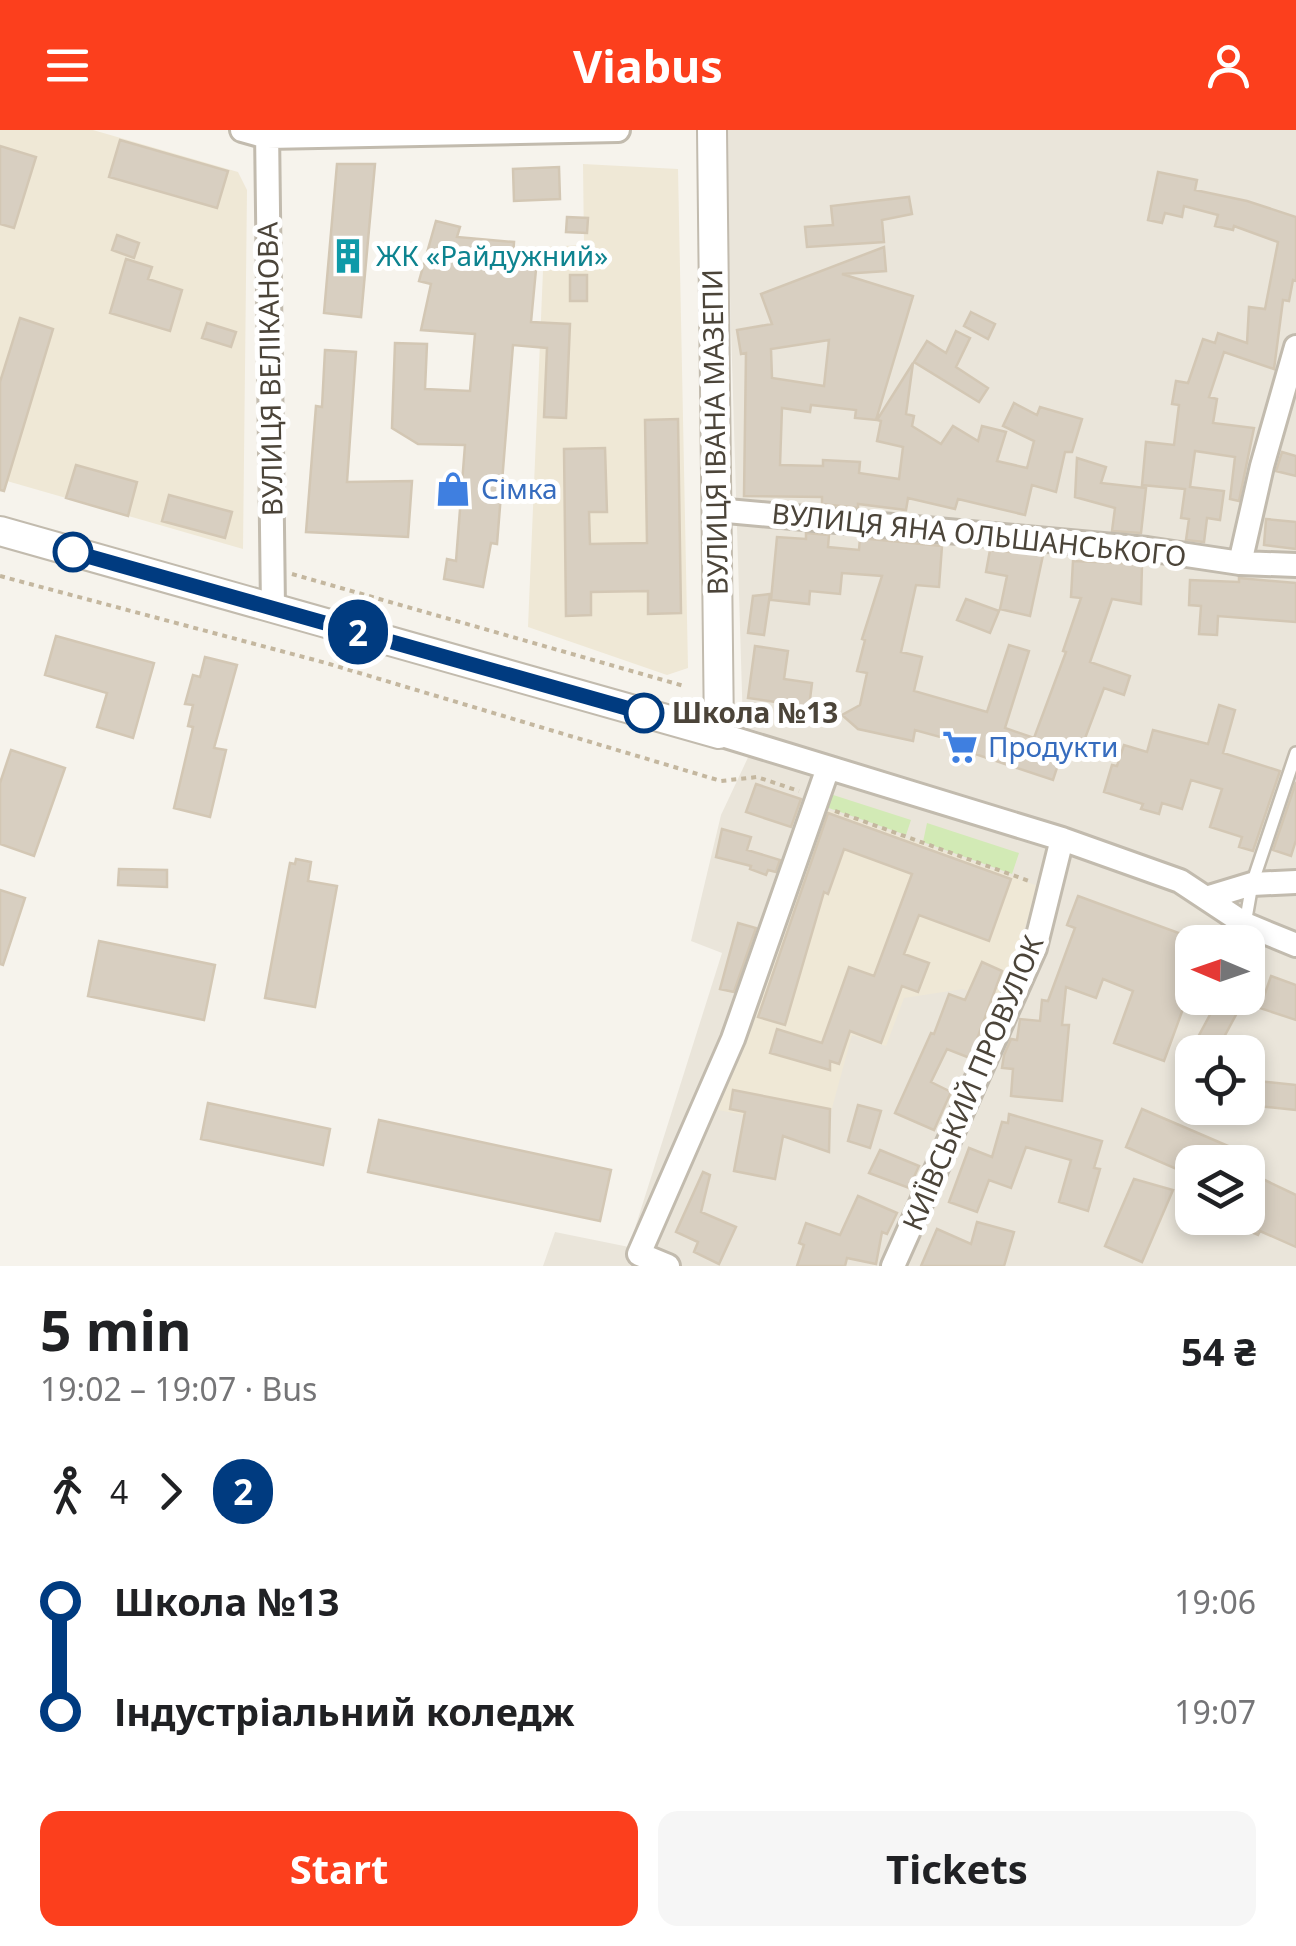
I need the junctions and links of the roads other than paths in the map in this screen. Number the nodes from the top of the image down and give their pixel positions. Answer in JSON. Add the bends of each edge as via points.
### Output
{"nodes":[{"id":1,"x":242,"y":130,"type":"edge"},
{"id":2,"x":618,"y":130,"type":"edge"},
{"id":3,"x":712,"y":130,"type":"edge"},
{"id":4,"x":267,"y":133,"type":"edge"},
{"id":5,"x":1296,"y":347,"type":"edge"},
{"id":6,"x":716,"y":510,"type":"junction"},
{"id":7,"x":0,"y":531,"type":"edge"},
{"id":8,"x":1240,"y":564,"type":"junction"},
{"id":9,"x":1296,"y":565,"type":"edge"},
{"id":10,"x":272,"y":608,"type":"junction"},
{"id":11,"x":719,"y":734,"type":"junction"},
{"id":12,"x":1296,"y":753,"type":"edge"},
{"id":13,"x":828,"y":768,"type":"junction"},
{"id":14,"x":1062,"y":840,"type":"junction"},
{"id":15,"x":1296,"y":882,"type":"edge"},
{"id":16,"x":1252,"y":884,"type":"junction"},
{"id":17,"x":1206,"y":898,"type":"junction"},
{"id":18,"x":1245,"y":924,"type":"junction"},
{"id":19,"x":1296,"y":945,"type":"edge"},
{"id":20,"x":668,"y":1266,"type":"edge"},
{"id":21,"x":893,"y":1266,"type":"edge"}],
"edges":[{"from":1,"to":4,"type":"street"},
{"from":2,"to":4,"type":"street"},
{"from":3,"to":6,"type":"street","name":"ВУЛИЦЯ ІВАНА МАЗЕПИ"},
{"from":4,"to":10,"type":"street","name":"ВУЛИЦЯ ВЕЛІКАНОВА"},
{"from":5,"to":8,"type":"street"},
{"from":6,"to":8,"type":"street","name":"ВУЛИЦЯ ЯНА ОЛЬШАНСЬКОГО","via":[[1110,545]]},
{"from":6,"to":11,"type":"street","name":"ВУЛИЦЯ ІВАНА МАЗЕПИ"},
{"from":7,"to":10,"type":"street"},
{"from":8,"to":9,"type":"street","name":"ВУЛИЦЯ ЯНА ОЛЬШАНСЬКОГО"},
{"from":10,"to":11,"type":"street"},
{"from":11,"to":13,"type":"street"},
{"from":12,"to":16,"type":"lane"},
{"from":13,"to":14,"type":"street"},
{"from":13,"to":20,"type":"street","via":[[733,1039],[639,1254]]},
{"from":14,"to":17,"type":"street","via":[[1180,881]]},
{"from":14,"to":21,"type":"street","name":"КИЇВСЬКИЙ ПРОВУЛОК","via":[[1035,948]]},
{"from":15,"to":16,"type":"street"},
{"from":16,"to":17,"type":"street"},
{"from":16,"to":18,"type":"lane"},
{"from":17,"to":18,"type":"street"},
{"from":18,"to":19,"type":"street"}]}
